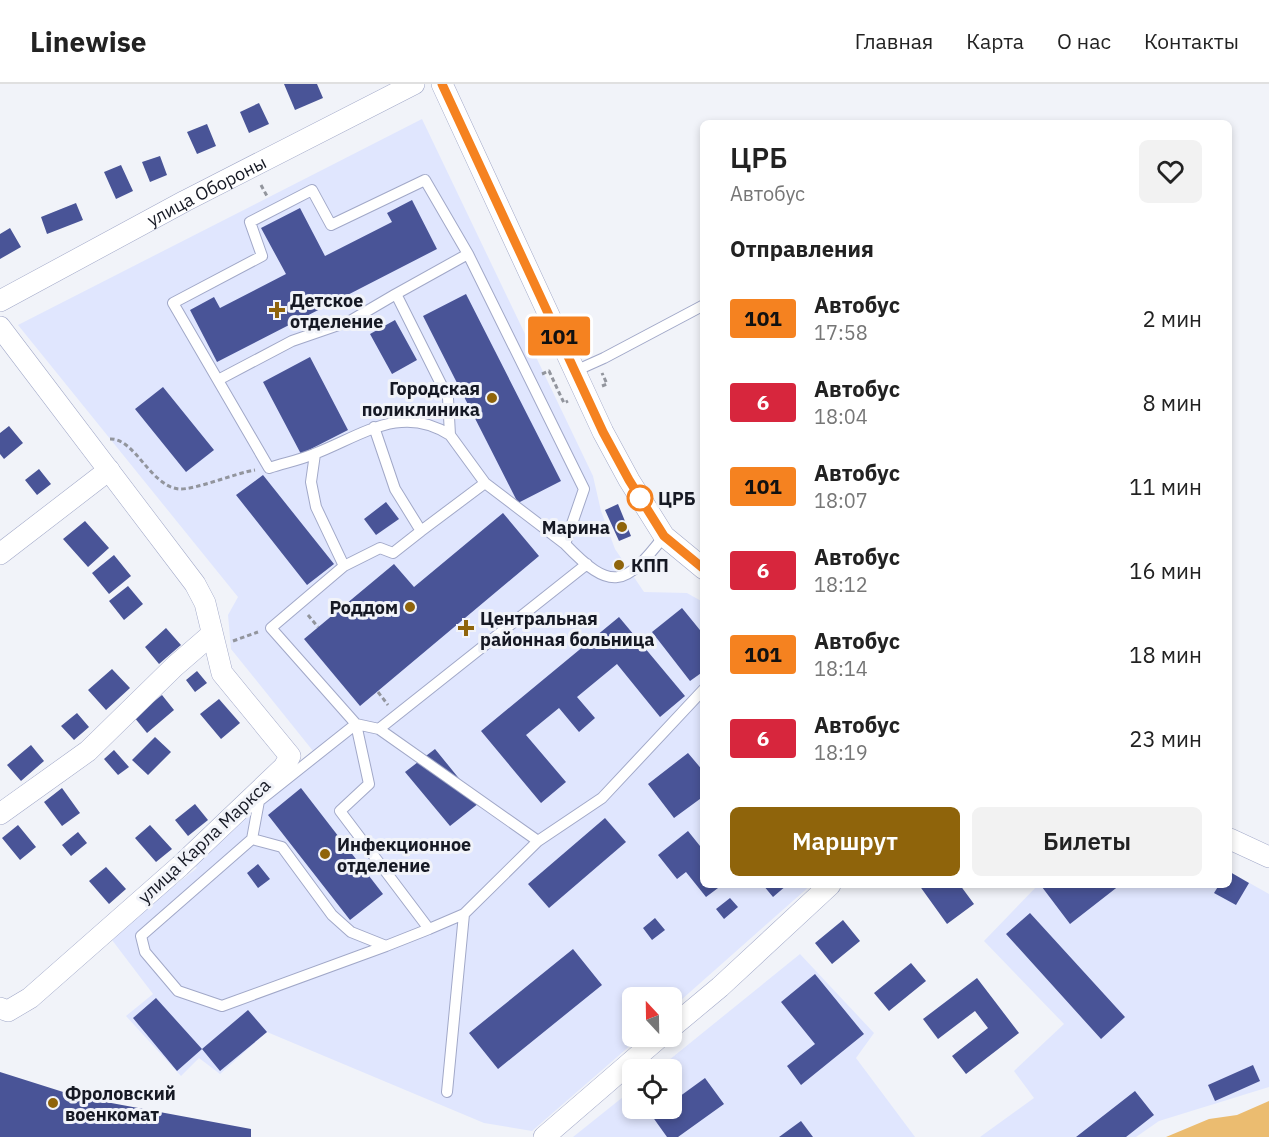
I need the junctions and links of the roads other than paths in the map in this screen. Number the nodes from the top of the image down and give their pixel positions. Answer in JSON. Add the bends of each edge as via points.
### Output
{"nodes":[{"id":1,"x":414,"y":84,"type":"edge"},
{"id":2,"x":442,"y":84,"type":"edge"},
{"id":3,"x":468,"y":254,"type":"junction"},
{"id":4,"x":396,"y":294,"type":"junction"},
{"id":5,"x":0,"y":301,"type":"edge"},
{"id":6,"x":700,"y":307,"type":"edge"},
{"id":7,"x":0,"y":327,"type":"edge"},
{"id":8,"x":575,"y":371,"type":"junction"},
{"id":9,"x":218,"y":380,"type":"junction"},
{"id":10,"x":374,"y":427,"type":"junction"},
{"id":11,"x":450,"y":435,"type":"junction"},
{"id":12,"x":315,"y":454,"type":"junction"},
{"id":13,"x":109,"y":470,"type":"junction"},
{"id":14,"x":485,"y":483,"type":"junction"},
{"id":15,"x":421,"y":531,"type":"junction"},
{"id":16,"x":664,"y":536,"type":"junction"},
{"id":17,"x":565,"y":544,"type":"junction"},
{"id":18,"x":0,"y":554,"type":"edge"},
{"id":19,"x":587,"y":564,"type":"junction"},
{"id":20,"x":700,"y":565,"type":"edge"},
{"id":21,"x":344,"y":566,"type":"junction"},
{"id":22,"x":213,"y":639,"type":"junction"},
{"id":23,"x":700,"y":695,"type":"edge"},
{"id":24,"x":356,"y":724,"type":"junction"},
{"id":25,"x":379,"y":729,"type":"junction"},
{"id":26,"x":0,"y":814,"type":"edge"},
{"id":27,"x":252,"y":839,"type":"junction"},
{"id":28,"x":1232,"y":840,"type":"edge"},
{"id":29,"x":538,"y":841,"type":"junction"},
{"id":30,"x":1269,"y":857,"type":"edge"},
{"id":31,"x":827,"y":888,"type":"edge"},
{"id":32,"x":464,"y":914,"type":"junction"},
{"id":33,"x":429,"y":929,"type":"junction"},
{"id":34,"x":386,"y":946,"type":"junction"},
{"id":35,"x":0,"y":1008,"type":"edge"},
{"id":36,"x":682,"y":1019,"type":"edge"},
{"id":37,"x":648,"y":1047,"type":"edge"},
{"id":38,"x":447,"y":1092,"type":"dead end"},
{"id":39,"x":544,"y":1137,"type":"edge"}],
"edges":[{"from":1,"to":5,"type":"street","name":"улица Обороны"},
{"from":2,"to":8,"type":"street"},
{"from":3,"to":4,"type":"lane"},
{"from":3,"to":9,"type":"lane","via":[[425,180],[332,225],[312,190],[273,209],[250,222],[262,256],[173,303]]},
{"from":3,"to":17,"type":"lane","via":[[584,489]]},
{"from":4,"to":9,"type":"lane","via":[[350,321],[291,341]]},
{"from":4,"to":11,"type":"lane","via":[[448,398]]},
{"from":6,"to":8,"type":"lane"},
{"from":7,"to":13,"type":"street","name":"улица Карла Маркса"},
{"from":8,"to":16,"type":"street","via":[[629,480]]},
{"from":9,"to":12,"type":"lane","via":[[269,468]]},
{"from":10,"to":11,"type":"lane","via":[[424,422]]},
{"from":10,"to":12,"type":"lane"},
{"from":10,"to":15,"type":"lane","via":[[394,489]]},
{"from":11,"to":14,"type":"lane"},
{"from":12,"to":21,"type":"lane","via":[[311,483],[316,507]]},
{"from":13,"to":18,"type":"street"},
{"from":13,"to":22,"type":"street","name":"улица Карла Маркса","via":[[195,584]]},
{"from":14,"to":15,"type":"lane"},
{"from":14,"to":17,"type":"lane"},
{"from":15,"to":21,"type":"lane","via":[[393,553],[380,548]]},
{"from":16,"to":19,"type":"lane","via":[[639,565],[621,578],[606,578]]},
{"from":16,"to":20,"type":"street"},
{"from":17,"to":19,"type":"lane"},
{"from":19,"to":25,"type":"lane"},
{"from":21,"to":24,"type":"lane","via":[[271,628]]},
{"from":22,"to":26,"type":"street","via":[[166,674],[88,751]]},
{"from":22,"to":35,"type":"street","name":"улица Карла Маркса","via":[[222,673],[290,756],[284,767],[180,866],[30,998],[8,1011]]},
{"from":23,"to":29,"type":"lane","via":[[603,798]]},
{"from":24,"to":25,"type":"lane"},
{"from":24,"to":27,"type":"lane","via":[[259,801]]},
{"from":24,"to":33,"type":"lane","via":[[369,784],[340,811]]},
{"from":25,"to":29,"type":"lane"},
{"from":27,"to":34,"type":"lane","via":[[282,846],[332,915],[351,932]]},
{"from":27,"to":34,"type":"lane","via":[[141,936],[145,952],[178,991],[222,1006]]},
{"from":28,"to":30,"type":"street"},
{"from":29,"to":32,"type":"lane"},
{"from":31,"to":36,"type":"street"},
{"from":32,"to":33,"type":"lane"},
{"from":32,"to":38,"type":"lane"},
{"from":33,"to":34,"type":"lane"},
{"from":37,"to":39,"type":"street"}]}
